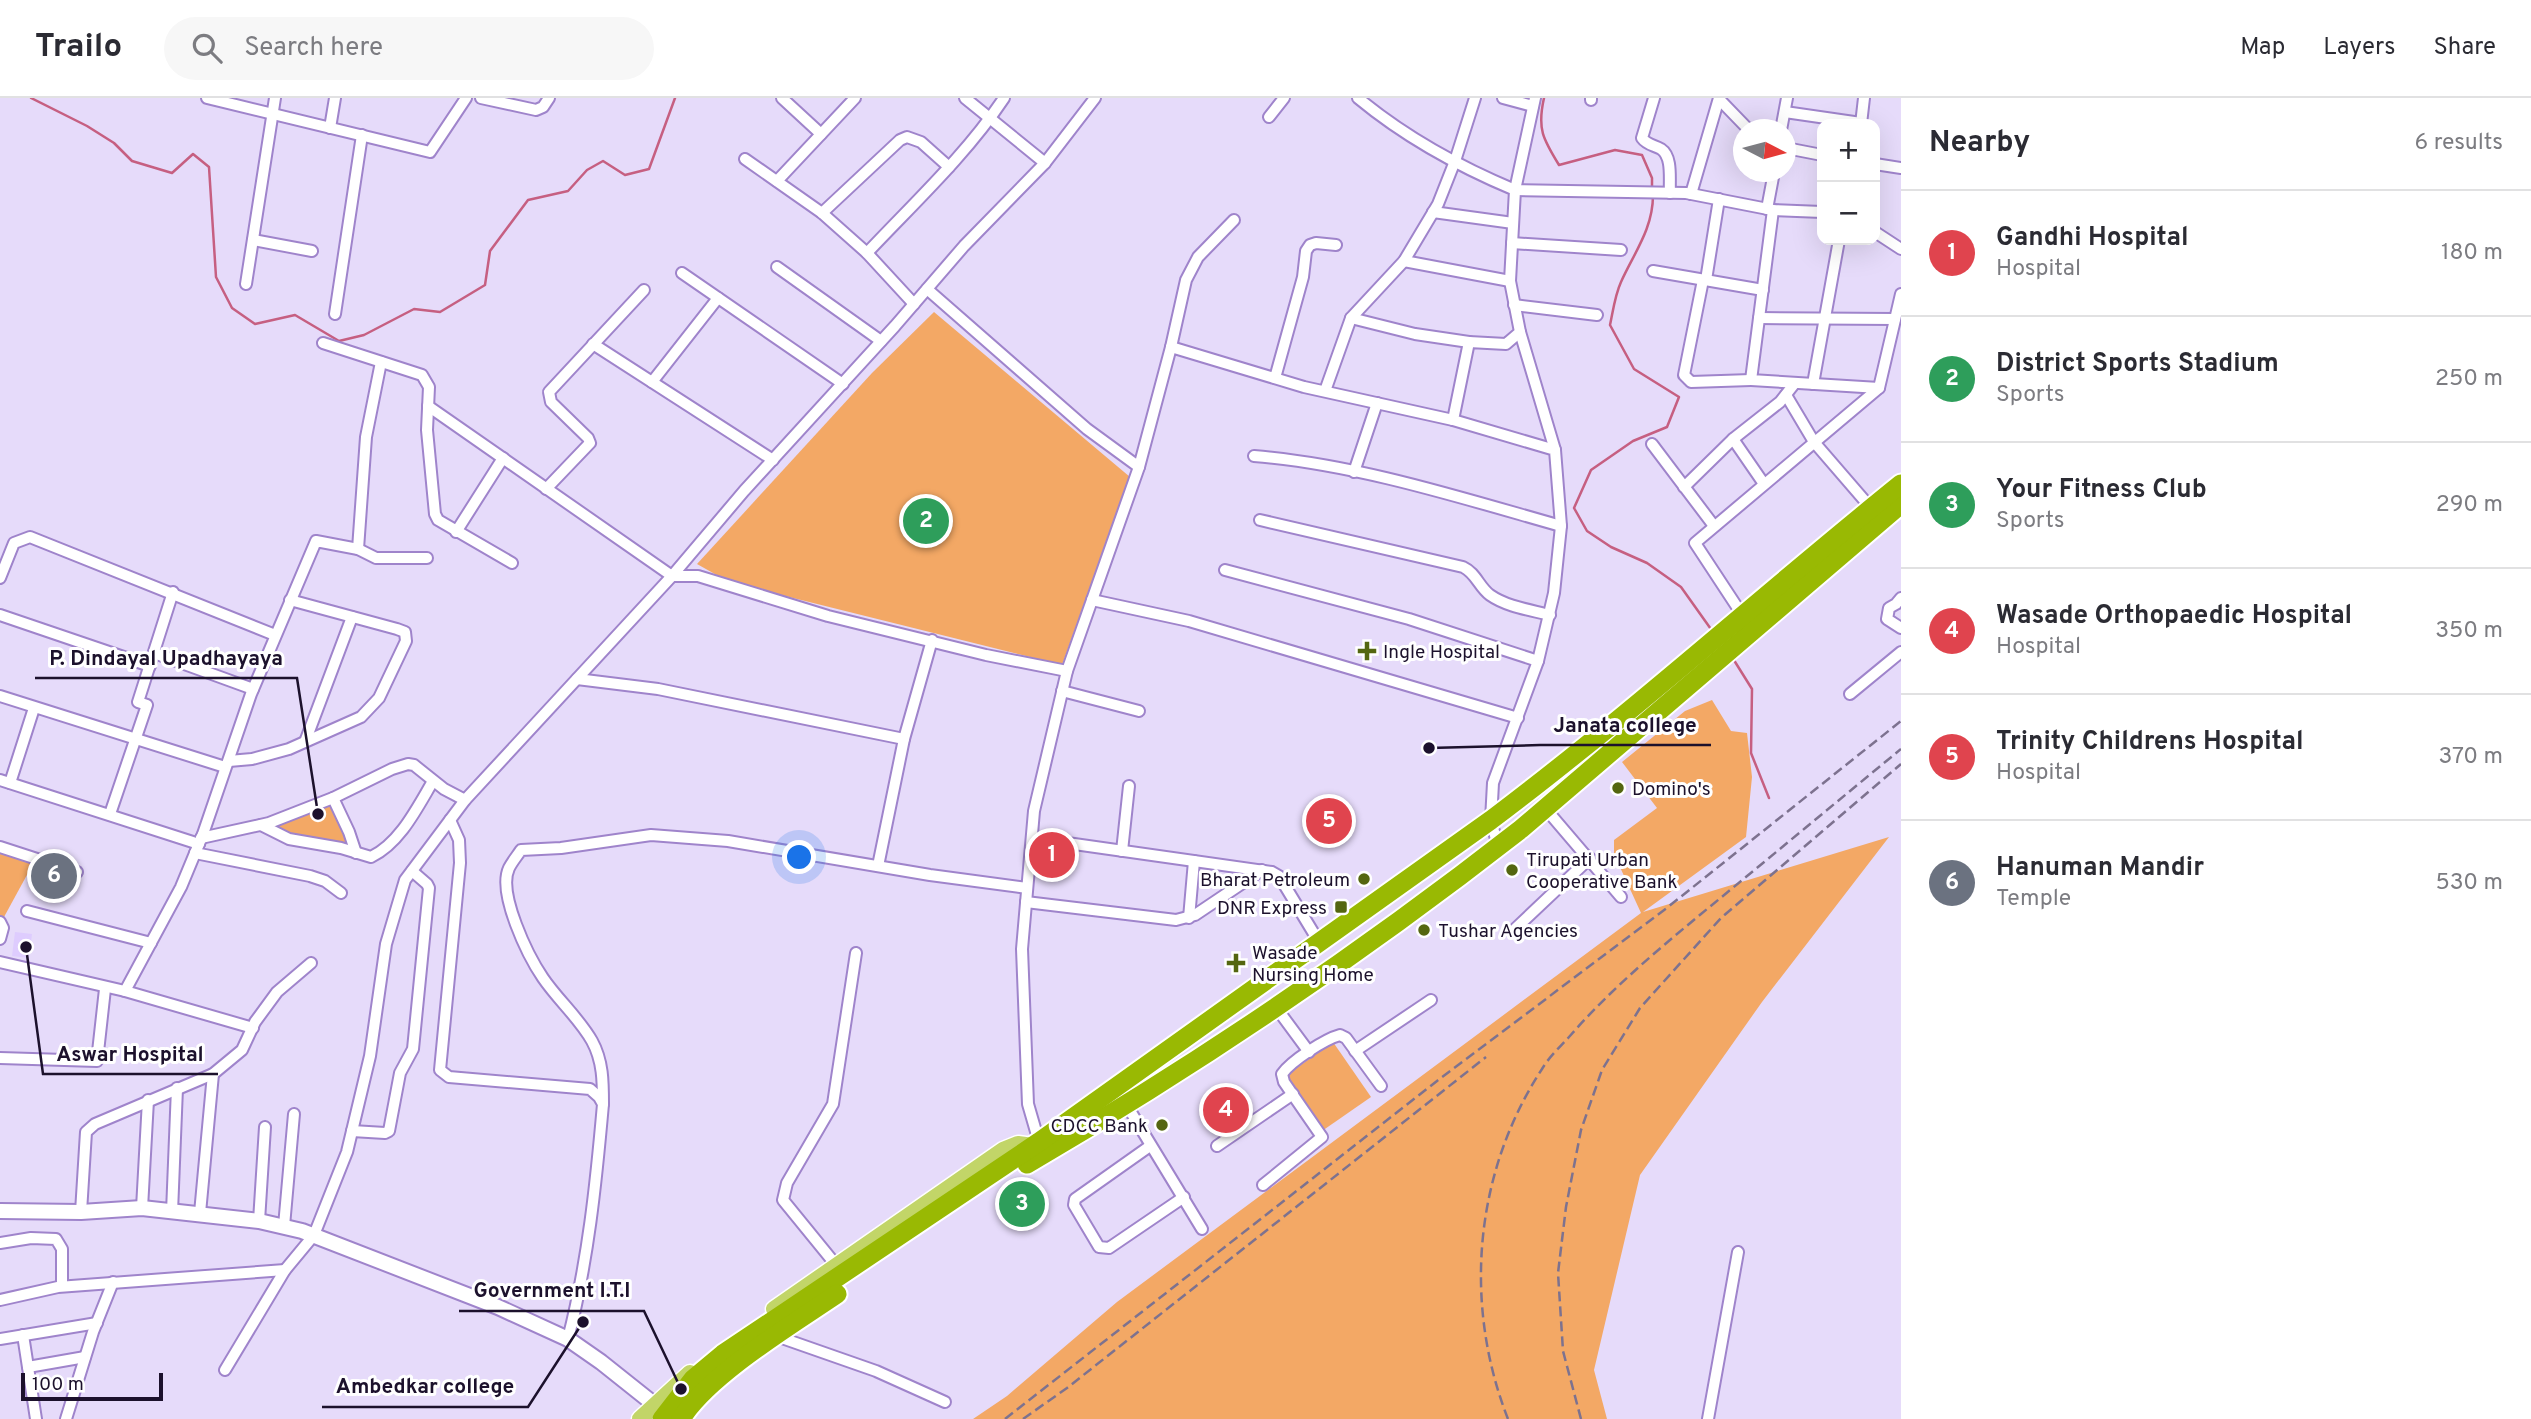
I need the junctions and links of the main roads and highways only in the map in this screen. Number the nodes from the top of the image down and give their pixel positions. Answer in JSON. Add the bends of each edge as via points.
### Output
{"nodes":[{"id":1,"x":1901,"y":484,"type":"edge"},
{"id":2,"x":1901,"y":504,"type":"edge"},
{"id":3,"x":1740,"y":626,"type":"junction"},
{"id":4,"x":1699,"y":664,"type":"junction"},
{"id":5,"x":1030,"y":1147,"type":"junction"},
{"id":6,"x":0,"y":1211,"type":"edge"},
{"id":7,"x":658,"y":1412,"type":"edge"},
{"id":8,"x":640,"y":1419,"type":"edge"},
{"id":9,"x":681,"y":1419,"type":"edge"}],
"edges":[{"from":1,"to":3,"type":"highway"},
{"from":2,"to":3,"type":"highway"},
{"from":3,"to":4,"type":"highway"},
{"from":4,"to":5,"type":"highway","via":[[1491,820]]},
{"from":4,"to":9,"type":"highway","via":[[1498,847],[1275,1006],[1019,1169],[776,1336],[722,1376]]},
{"from":5,"to":7,"type":"highway","via":[[723,1354]]},
{"from":5,"to":7,"type":"main road","via":[[1018,1144],[1003,1150],[753,1323],[701,1363]]},
{"from":6,"to":7,"type":"main road","via":[[142,1208],[259,1221],[314,1235],[568,1339]]},
{"from":7,"to":8,"type":"main road"}]}
